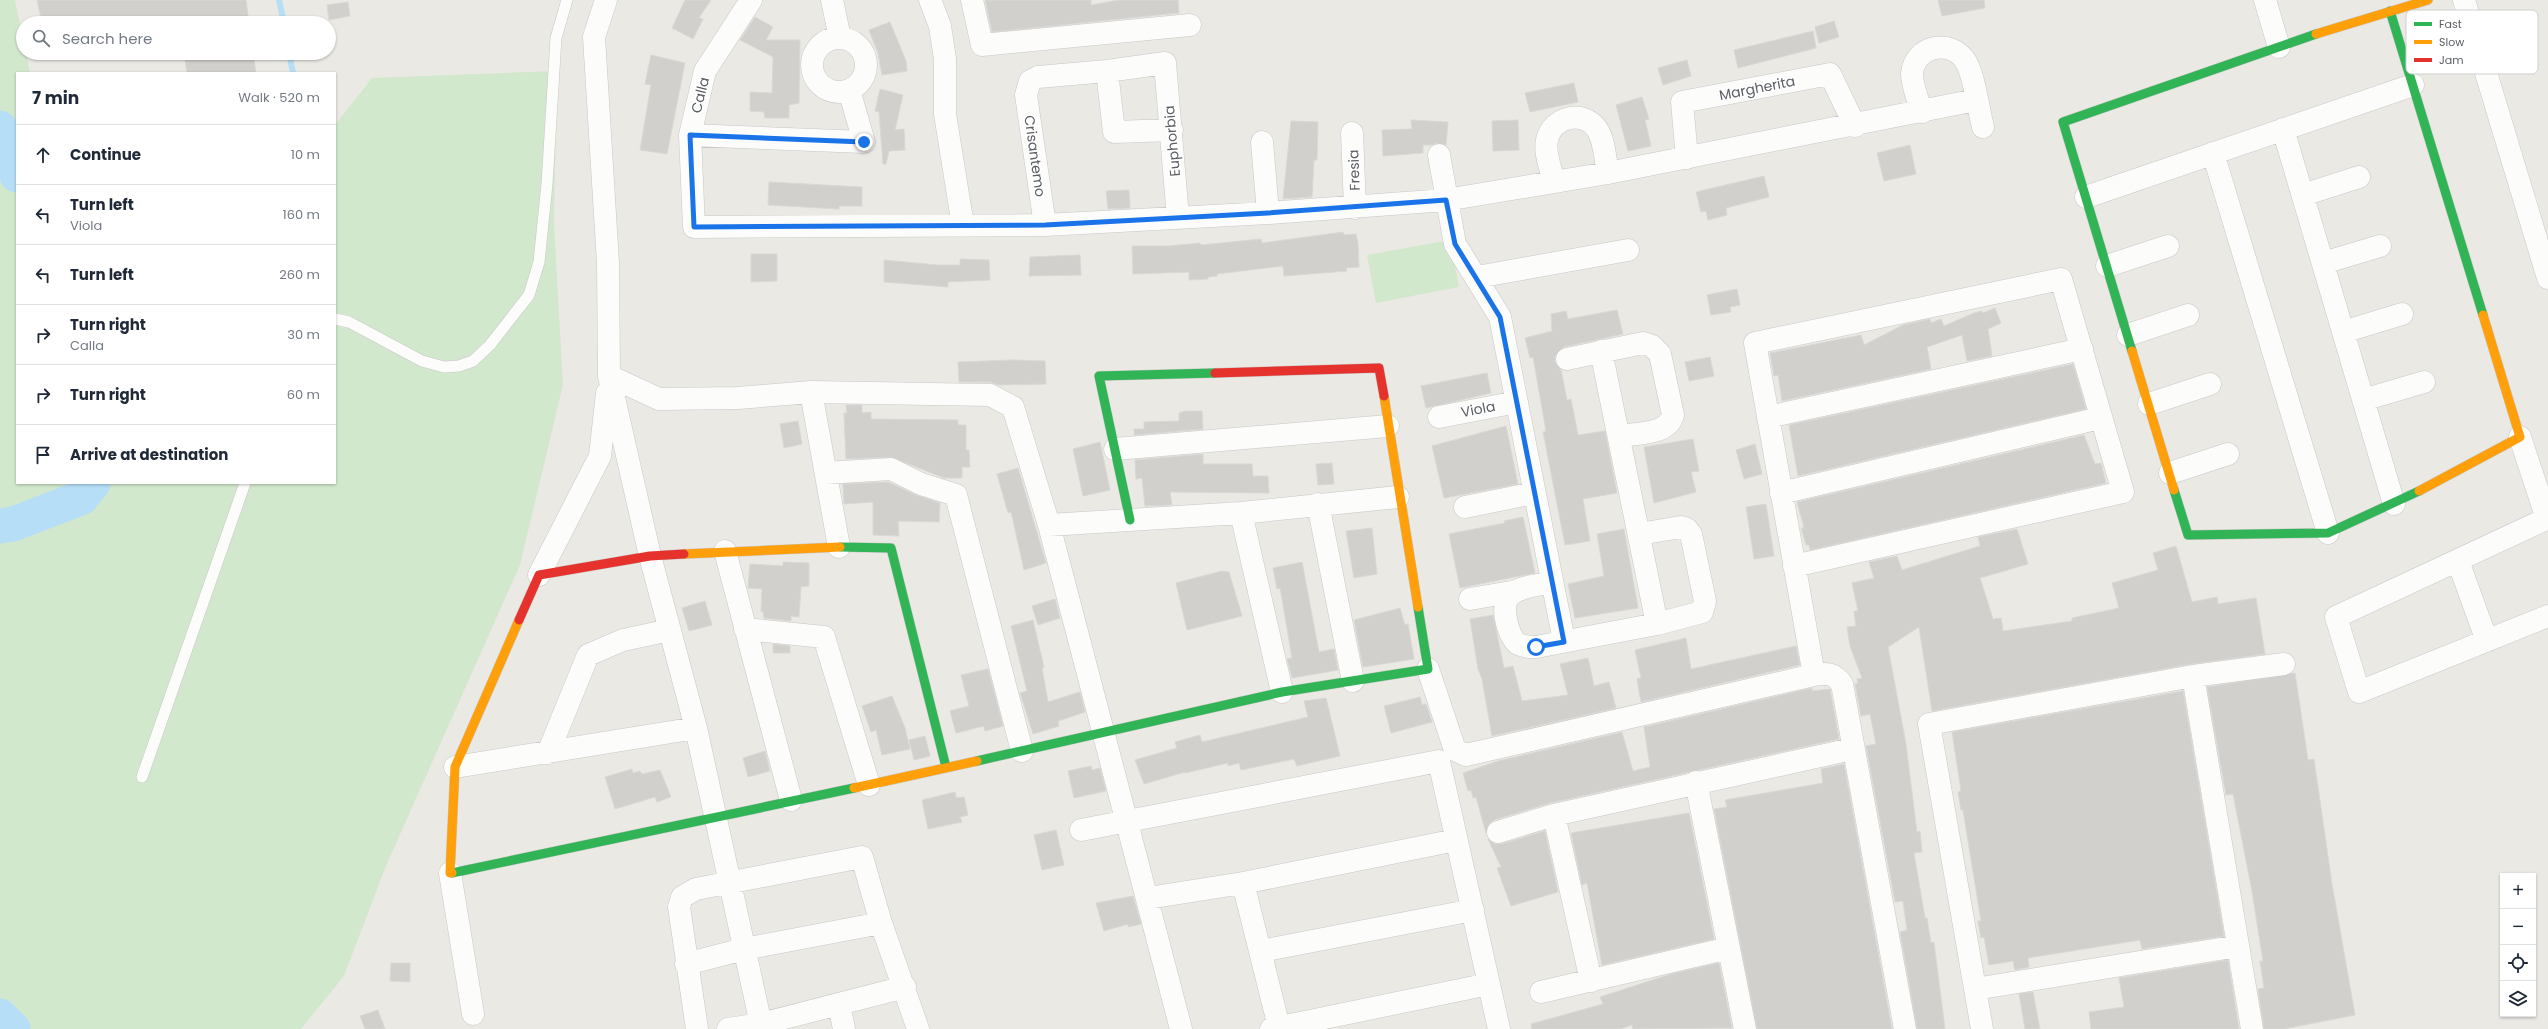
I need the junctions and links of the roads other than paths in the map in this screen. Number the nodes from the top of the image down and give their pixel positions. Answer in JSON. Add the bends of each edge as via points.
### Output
{"nodes":[{"id":1,"x":567,"y":0,"type":"edge"},
{"id":2,"x":606,"y":0,"type":"edge"},
{"id":3,"x":751,"y":0,"type":"edge"},
{"id":4,"x":832,"y":0,"type":"edge"},
{"id":5,"x":930,"y":0,"type":"edge"},
{"id":6,"x":972,"y":0,"type":"edge"},
{"id":7,"x":2428,"y":0,"type":"edge"},
{"id":8,"x":2464,"y":0,"type":"edge"},
{"id":9,"x":2268,"y":1,"type":"edge"},
{"id":10,"x":2467,"y":10,"type":"edge"},
{"id":11,"x":2390,"y":11,"type":"junction"},
{"id":12,"x":1190,"y":25,"type":"dead end"},
{"id":13,"x":840,"y":38,"type":"junction"},
{"id":14,"x":2279,"y":47,"type":"junction"},
{"id":15,"x":2406,"y":62,"type":"edge"},
{"id":16,"x":1107,"y":71,"type":"junction"},
{"id":17,"x":2410,"y":74,"type":"edge"},
{"id":18,"x":2486,"y":74,"type":"edge"},
{"id":19,"x":2413,"y":84,"type":"junction"},
{"id":20,"x":849,"y":90,"type":"junction"},
{"id":21,"x":1976,"y":100,"type":"junction"},
{"id":22,"x":1922,"y":112,"type":"junction"},
{"id":23,"x":1855,"y":126,"type":"junction"},
{"id":24,"x":1983,"y":127,"type":"dead end"},
{"id":25,"x":2283,"y":129,"type":"junction"},
{"id":26,"x":1172,"y":130,"type":"junction"},
{"id":27,"x":1352,"y":133,"type":"dead end"},
{"id":28,"x":690,"y":135,"type":"junction"},
{"id":29,"x":1262,"y":142,"type":"dead end"},
{"id":30,"x":2213,"y":153,"type":"junction"},
{"id":31,"x":1439,"y":155,"type":"dead end"},
{"id":32,"x":1687,"y":158,"type":"junction"},
{"id":33,"x":1608,"y":173,"type":"junction"},
{"id":34,"x":2359,"y":178,"type":"dead end"},
{"id":35,"x":1554,"y":182,"type":"junction"},
{"id":36,"x":2303,"y":195,"type":"junction"},
{"id":37,"x":2086,"y":197,"type":"junction"},
{"id":38,"x":1446,"y":200,"type":"junction"},
{"id":39,"x":1355,"y":208,"type":"junction"},
{"id":40,"x":1268,"y":213,"type":"junction"},
{"id":41,"x":1178,"y":218,"type":"junction"},
{"id":42,"x":1045,"y":225,"type":"junction"},
{"id":43,"x":963,"y":226,"type":"junction"},
{"id":44,"x":2168,"y":246,"type":"dead end"},
{"id":45,"x":2380,"y":246,"type":"dead end"},
{"id":46,"x":1628,"y":250,"type":"dead end"},
{"id":47,"x":2323,"y":263,"type":"junction"},
{"id":48,"x":2107,"y":266,"type":"junction"},
{"id":49,"x":1477,"y":277,"type":"junction"},
{"id":50,"x":2548,"y":278,"type":"edge"},
{"id":51,"x":2402,"y":314,"type":"dead end"},
{"id":52,"x":2188,"y":315,"type":"dead end"},
{"id":53,"x":336,"y":319,"type":"edge"},
{"id":54,"x":2344,"y":332,"type":"junction"},
{"id":55,"x":2128,"y":335,"type":"junction"},
{"id":56,"x":2082,"y":349,"type":"junction"},
{"id":57,"x":1602,"y":351,"type":"junction"},
{"id":58,"x":1567,"y":358,"type":"dead end"},
{"id":59,"x":609,"y":376,"type":"junction"},
{"id":60,"x":2424,"y":382,"type":"dead end"},
{"id":61,"x":2210,"y":384,"type":"dead end"},
{"id":62,"x":811,"y":392,"type":"junction"},
{"id":63,"x":2364,"y":400,"type":"junction"},
{"id":64,"x":1517,"y":402,"type":"junction"},
{"id":65,"x":2149,"y":404,"type":"junction"},
{"id":66,"x":1439,"y":417,"type":"dead end"},
{"id":67,"x":1768,"y":417,"type":"junction"},
{"id":68,"x":2100,"y":418,"type":"junction"},
{"id":69,"x":1388,"y":426,"type":"junction"},
{"id":70,"x":1620,"y":436,"type":"junction"},
{"id":71,"x":2520,"y":437,"type":"junction"},
{"id":72,"x":1115,"y":449,"type":"junction"},
{"id":73,"x":2228,"y":454,"type":"dead end"},
{"id":74,"x":826,"y":473,"type":"junction"},
{"id":75,"x":2170,"y":473,"type":"junction"},
{"id":76,"x":245,"y":484,"type":"edge"},
{"id":77,"x":1534,"y":493,"type":"junction"},
{"id":78,"x":1781,"y":494,"type":"junction"},
{"id":79,"x":1398,"y":497,"type":"junction"},
{"id":80,"x":1318,"y":504,"type":"junction"},
{"id":81,"x":2394,"y":504,"type":"junction"},
{"id":82,"x":1465,"y":507,"type":"dead end"},
{"id":83,"x":1241,"y":513,"type":"junction"},
{"id":84,"x":2547,"y":519,"type":"edge"},
{"id":85,"x":1130,"y":520,"type":"junction"},
{"id":86,"x":1049,"y":525,"type":"junction"},
{"id":87,"x":2328,"y":533,"type":"junction"},
{"id":88,"x":1639,"y":534,"type":"junction"},
{"id":89,"x":839,"y":547,"type":"junction"},
{"id":90,"x":725,"y":551,"type":"junction"},
{"id":91,"x":650,"y":556,"type":"junction"},
{"id":92,"x":2458,"y":561,"type":"junction"},
{"id":93,"x":1794,"y":566,"type":"junction"},
{"id":94,"x":539,"y":575,"type":"junction"},
{"id":95,"x":1551,"y":583,"type":"junction"},
{"id":96,"x":1517,"y":591,"type":"junction"},
{"id":97,"x":1470,"y":599,"type":"dead end"},
{"id":98,"x":2548,"y":616,"type":"edge"},
{"id":99,"x":1657,"y":624,"type":"junction"},
{"id":100,"x":745,"y":629,"type":"junction"},
{"id":101,"x":670,"y":630,"type":"junction"},
{"id":102,"x":2487,"y":640,"type":"junction"},
{"id":103,"x":1564,"y":642,"type":"junction"},
{"id":104,"x":2284,"y":664,"type":"dead end"},
{"id":105,"x":1428,"y":669,"type":"junction"},
{"id":106,"x":1814,"y":675,"type":"junction"},
{"id":107,"x":2193,"y":676,"type":"junction"},
{"id":108,"x":1353,"y":681,"type":"junction"},
{"id":109,"x":1282,"y":692,"type":"junction"},
{"id":110,"x":696,"y":728,"type":"junction"},
{"id":111,"x":1104,"y":730,"type":"junction"},
{"id":112,"x":1852,"y":750,"type":"junction"},
{"id":113,"x":1022,"y":751,"type":"junction"},
{"id":114,"x":548,"y":753,"type":"junction"},
{"id":115,"x":455,"y":767,"type":"junction"},
{"id":116,"x":946,"y":767,"type":"junction"},
{"id":117,"x":142,"y":777,"type":"dead end"},
{"id":118,"x":1696,"y":782,"type":"junction"},
{"id":119,"x":869,"y":785,"type":"junction"},
{"id":120,"x":791,"y":800,"type":"junction"},
{"id":121,"x":716,"y":815,"type":"junction"},
{"id":122,"x":1554,"y":815,"type":"junction"},
{"id":123,"x":1128,"y":820,"type":"junction"},
{"id":124,"x":1081,"y":830,"type":"dead end"},
{"id":125,"x":1498,"y":832,"type":"dead end"},
{"id":126,"x":1456,"y":840,"type":"junction"},
{"id":127,"x":450,"y":873,"type":"junction"},
{"id":128,"x":1243,"y":882,"type":"junction"},
{"id":129,"x":729,"y":883,"type":"junction"},
{"id":130,"x":1148,"y":898,"type":"junction"},
{"id":131,"x":1473,"y":910,"type":"junction"},
{"id":132,"x":882,"y":923,"type":"junction"},
{"id":133,"x":2238,"y":946,"type":"junction"},
{"id":134,"x":1729,"y":948,"type":"junction"},
{"id":135,"x":744,"y":949,"type":"junction"},
{"id":136,"x":1261,"y":951,"type":"junction"},
{"id":137,"x":686,"y":964,"type":"junction"},
{"id":138,"x":1591,"y":981,"type":"junction"},
{"id":139,"x":1489,"y":984,"type":"junction"},
{"id":140,"x":905,"y":987,"type":"junction"},
{"id":141,"x":1975,"y":989,"type":"junction"},
{"id":142,"x":1541,"y":992,"type":"dead end"},
{"id":143,"x":839,"y":1004,"type":"junction"},
{"id":144,"x":473,"y":1014,"type":"dead end"},
{"id":145,"x":762,"y":1026,"type":"edge"},
{"id":146,"x":1275,"y":1028,"type":"edge"},
{"id":147,"x":697,"y":1029,"type":"edge"},
{"id":148,"x":728,"y":1029,"type":"edge"},
{"id":149,"x":844,"y":1029,"type":"edge"},
{"id":150,"x":918,"y":1029,"type":"edge"},
{"id":151,"x":1181,"y":1029,"type":"edge"},
{"id":152,"x":1499,"y":1029,"type":"edge"},
{"id":153,"x":1745,"y":1029,"type":"edge"},
{"id":154,"x":1905,"y":1029,"type":"edge"},
{"id":155,"x":1982,"y":1029,"type":"edge"},
{"id":156,"x":2252,"y":1029,"type":"edge"}],
"edges":[{"from":1,"to":53,"type":"lane","via":[[556,38],[540,262],[529,295],[490,345],[473,361],[460,366],[444,366],[422,361],[349,322]]},
{"from":2,"to":59,"type":"street","via":[[594,37],[608,263]]},
{"from":3,"to":28,"type":"street","name":"Calla","via":[[705,71]]},
{"from":4,"to":13,"type":"street"},
{"from":5,"to":43,"type":"street","via":[[940,26],[945,59],[945,114]]},
{"from":6,"to":12,"type":"street","via":[[982,45]]},
{"from":7,"to":11,"type":"street"},
{"from":8,"to":10,"type":"street"},
{"from":9,"to":14,"type":"street"},
{"from":11,"to":14,"type":"street"},
{"from":11,"to":15,"type":"street"},
{"from":13,"to":20,"type":"street","via":[[857,46],[865,61],[862,78]]},
{"from":13,"to":20,"type":"street","via":[[825,42],[818,48],[814,56],[813,73],[824,88],[841,92]]},
{"from":14,"to":37,"type":"street","via":[[2063,122]]},
{"from":16,"to":26,"type":"street","via":[[1114,132]]},
{"from":16,"to":26,"type":"street","name":"Euphorbia","via":[[1165,63]]},
{"from":16,"to":42,"type":"street","name":"Crisantemo","via":[[1038,77],[1030,81],[1027,87],[1026,95]]},
{"from":17,"to":19,"type":"street"},
{"from":18,"to":50,"type":"street"},
{"from":19,"to":25,"type":"street"},
{"from":19,"to":71,"type":"street"},
{"from":20,"to":28,"type":"street","via":[[864,142]]},
{"from":21,"to":22,"type":"street"},
{"from":21,"to":22,"type":"street","via":[[1966,62],[1961,55],[1952,49],[1935,47],[1919,56],[1912,73]]},
{"from":21,"to":24,"type":"street"},
{"from":22,"to":23,"type":"street"},
{"from":23,"to":32,"type":"street"},
{"from":23,"to":32,"type":"street","name":"Margherita","via":[[1830,74],[1682,102]]},
{"from":25,"to":30,"type":"street"},
{"from":25,"to":36,"type":"street"},
{"from":26,"to":41,"type":"street","name":"Euphorbia"},
{"from":27,"to":39,"type":"street","name":"Fresia"},
{"from":28,"to":43,"type":"street","name":"Calla","via":[[694,227]]},
{"from":29,"to":40,"type":"street"},
{"from":30,"to":37,"type":"street"},
{"from":30,"to":87,"type":"street"},
{"from":31,"to":38,"type":"street"},
{"from":32,"to":33,"type":"street"},
{"from":33,"to":35,"type":"street"},
{"from":33,"to":35,"type":"street","via":[[1601,136],[1596,128],[1581,118],[1572,117],[1555,124],[1547,141]]},
{"from":34,"to":36,"type":"street"},
{"from":35,"to":38,"type":"street"},
{"from":36,"to":47,"type":"street"},
{"from":37,"to":48,"type":"street"},
{"from":38,"to":39,"type":"street"},
{"from":38,"to":49,"type":"street","via":[[1455,244]]},
{"from":39,"to":40,"type":"street"},
{"from":40,"to":41,"type":"street"},
{"from":41,"to":42,"type":"street"},
{"from":42,"to":43,"type":"street"},
{"from":44,"to":48,"type":"street"},
{"from":45,"to":47,"type":"street"},
{"from":46,"to":49,"type":"street"},
{"from":47,"to":54,"type":"street"},
{"from":48,"to":55,"type":"street"},
{"from":49,"to":64,"type":"street","via":[[1500,317]]},
{"from":51,"to":54,"type":"street"},
{"from":52,"to":55,"type":"street"},
{"from":54,"to":63,"type":"street"},
{"from":55,"to":65,"type":"street"},
{"from":56,"to":67,"type":"street"},
{"from":56,"to":67,"type":"street","via":[[2061,280],[1755,343]]},
{"from":56,"to":68,"type":"street"},
{"from":57,"to":58,"type":"street"},
{"from":57,"to":70,"type":"street"},
{"from":57,"to":70,"type":"street","via":[[1643,344],[1652,346],[1660,354],[1673,415],[1672,422],[1666,428]]},
{"from":59,"to":62,"type":"street","via":[[659,399],[738,398]]},
{"from":59,"to":91,"type":"street"},
{"from":59,"to":94,"type":"street","via":[[600,456]]},
{"from":60,"to":63,"type":"street"},
{"from":61,"to":65,"type":"street"},
{"from":62,"to":74,"type":"street"},
{"from":62,"to":86,"type":"street","via":[[990,396],[1008,402],[1013,407]]},
{"from":63,"to":81,"type":"street"},
{"from":64,"to":66,"type":"street","name":"Viola"},
{"from":64,"to":77,"type":"street"},
{"from":65,"to":75,"type":"street"},
{"from":67,"to":78,"type":"street"},
{"from":68,"to":78,"type":"street"},
{"from":68,"to":93,"type":"street","via":[[2123,492]]},
{"from":69,"to":72,"type":"street"},
{"from":69,"to":72,"type":"street","via":[[1379,368],[1099,376]]},
{"from":69,"to":79,"type":"street"},
{"from":70,"to":88,"type":"street"},
{"from":71,"to":81,"type":"street"},
{"from":71,"to":84,"type":"street"},
{"from":72,"to":85,"type":"street"},
{"from":73,"to":75,"type":"street"},
{"from":74,"to":89,"type":"street"},
{"from":74,"to":113,"type":"street","via":[[891,469],[921,484],[956,495]]},
{"from":75,"to":87,"type":"street","via":[[2188,535]]},
{"from":76,"to":117,"type":"lane"},
{"from":77,"to":82,"type":"street"},
{"from":77,"to":95,"type":"street"},
{"from":78,"to":93,"type":"street"},
{"from":79,"to":80,"type":"street"},
{"from":79,"to":105,"type":"street"},
{"from":80,"to":83,"type":"street"},
{"from":80,"to":108,"type":"street"},
{"from":81,"to":87,"type":"street"},
{"from":83,"to":85,"type":"street"},
{"from":83,"to":109,"type":"street"},
{"from":84,"to":92,"type":"street"},
{"from":85,"to":86,"type":"street"},
{"from":86,"to":111,"type":"street"},
{"from":88,"to":99,"type":"street"},
{"from":88,"to":99,"type":"street","via":[[1687,529],[1691,534],[1705,601],[1705,606],[1698,615]]},
{"from":89,"to":90,"type":"street"},
{"from":89,"to":116,"type":"street","via":[[891,548]]},
{"from":90,"to":91,"type":"street"},
{"from":90,"to":100,"type":"street"},
{"from":91,"to":94,"type":"street"},
{"from":91,"to":101,"type":"street"},
{"from":92,"to":102,"type":"street"},
{"from":92,"to":102,"type":"street","via":[[2336,617],[2359,692]]},
{"from":93,"to":106,"type":"street"},
{"from":94,"to":115,"type":"street"},
{"from":95,"to":96,"type":"street"},
{"from":95,"to":103,"type":"street"},
{"from":96,"to":97,"type":"street"},
{"from":96,"to":103,"type":"street","via":[[1508,597],[1504,606],[1512,636],[1518,643],[1526,647],[1536,647]]},
{"from":98,"to":102,"type":"street"},
{"from":99,"to":103,"type":"street"},
{"from":100,"to":119,"type":"street","via":[[824,636]]},
{"from":100,"to":120,"type":"street"},
{"from":101,"to":110,"type":"street"},
{"from":101,"to":114,"type":"street","via":[[623,640],[588,655]]},
{"from":104,"to":107,"type":"street"},
{"from":105,"to":106,"type":"street","via":[[1455,750],[1466,755]]},
{"from":105,"to":108,"type":"street"},
{"from":106,"to":112,"type":"street","via":[[1828,673],[1837,676],[1842,684]]},
{"from":107,"to":133,"type":"street"},
{"from":107,"to":141,"type":"street","via":[[1929,724]]},
{"from":108,"to":109,"type":"street"},
{"from":109,"to":111,"type":"street"},
{"from":110,"to":114,"type":"street"},
{"from":110,"to":121,"type":"street"},
{"from":111,"to":113,"type":"street"},
{"from":111,"to":123,"type":"street"},
{"from":112,"to":118,"type":"street"},
{"from":112,"to":154,"type":"street"},
{"from":113,"to":116,"type":"street"},
{"from":114,"to":115,"type":"street"},
{"from":115,"to":127,"type":"street"},
{"from":116,"to":119,"type":"street"},
{"from":118,"to":122,"type":"street"},
{"from":118,"to":134,"type":"street"},
{"from":119,"to":120,"type":"street"},
{"from":120,"to":121,"type":"street"},
{"from":121,"to":127,"type":"street"},
{"from":121,"to":129,"type":"street"},
{"from":122,"to":125,"type":"street"},
{"from":122,"to":138,"type":"street"},
{"from":123,"to":124,"type":"street"},
{"from":123,"to":126,"type":"street","via":[[1440,761]]},
{"from":123,"to":130,"type":"street"},
{"from":126,"to":128,"type":"street"},
{"from":126,"to":131,"type":"street"},
{"from":127,"to":144,"type":"street"},
{"from":128,"to":130,"type":"street"},
{"from":128,"to":136,"type":"street"},
{"from":129,"to":132,"type":"street","via":[[862,857]]},
{"from":129,"to":135,"type":"street"},
{"from":129,"to":137,"type":"street","via":[[696,889],[682,897],[679,907]]},
{"from":130,"to":151,"type":"street"},
{"from":131,"to":136,"type":"street"},
{"from":131,"to":139,"type":"street"},
{"from":132,"to":135,"type":"street"},
{"from":132,"to":140,"type":"street"},
{"from":133,"to":141,"type":"street"},
{"from":133,"to":156,"type":"street"},
{"from":134,"to":138,"type":"street"},
{"from":134,"to":153,"type":"street"},
{"from":135,"to":137,"type":"street"},
{"from":135,"to":145,"type":"street"},
{"from":136,"to":146,"type":"street"},
{"from":137,"to":147,"type":"street"},
{"from":138,"to":142,"type":"street"},
{"from":139,"to":146,"type":"street"},
{"from":139,"to":152,"type":"street"},
{"from":140,"to":143,"type":"street"},
{"from":140,"to":150,"type":"street"},
{"from":141,"to":155,"type":"street"},
{"from":143,"to":145,"type":"street"},
{"from":143,"to":149,"type":"street"},
{"from":145,"to":148,"type":"street"}]}
